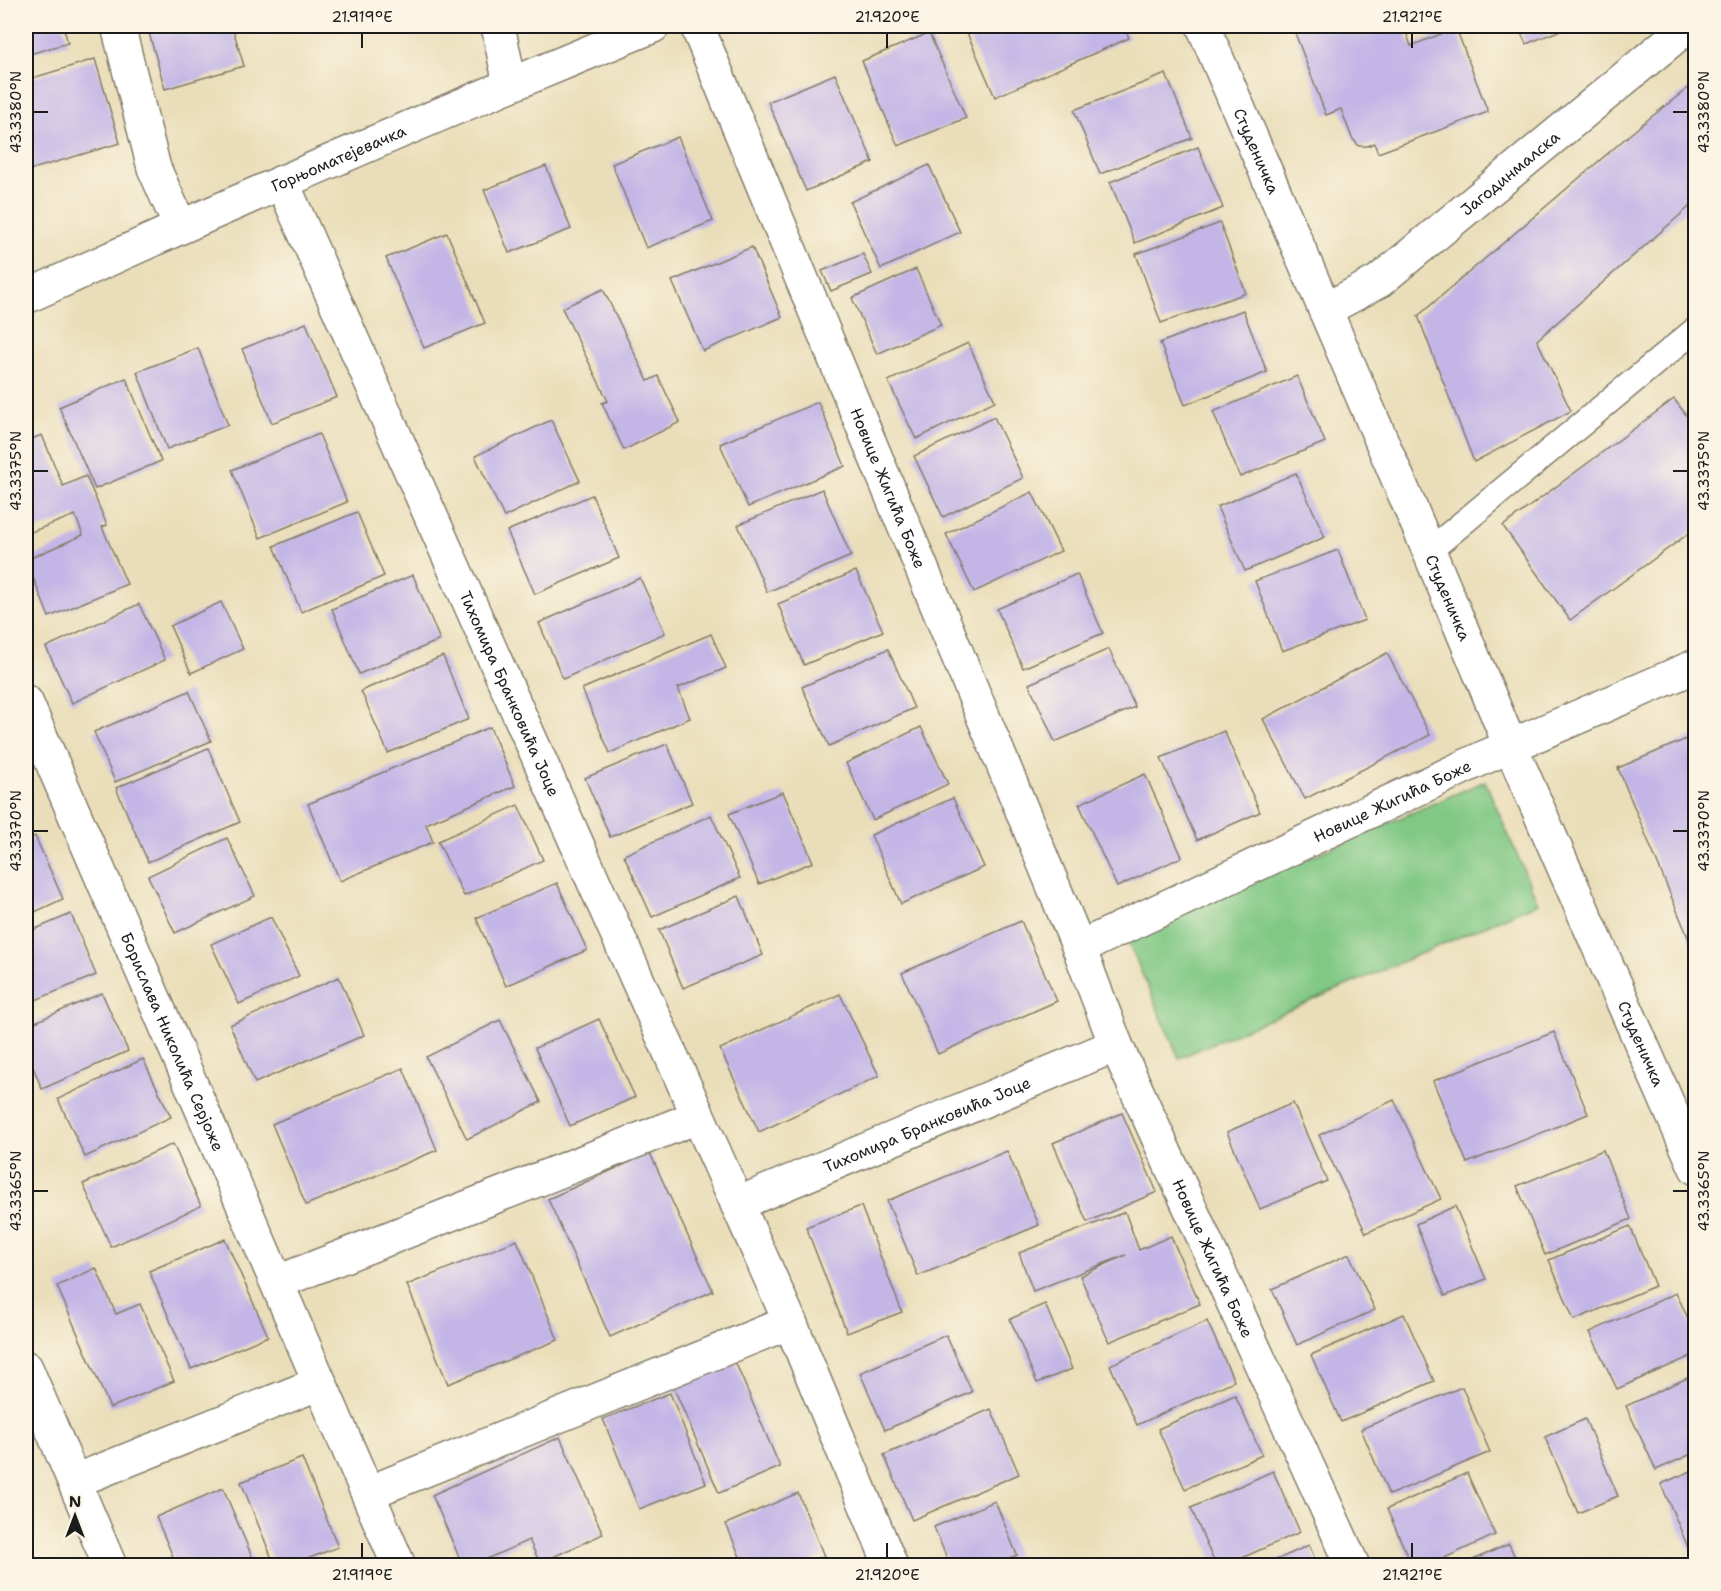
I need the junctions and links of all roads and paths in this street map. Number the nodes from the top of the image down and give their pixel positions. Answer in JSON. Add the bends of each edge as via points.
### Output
{"nodes":[{"id":1,"x":118,"y":26,"type":"edge"},
{"id":2,"x":498,"y":26,"type":"edge"},
{"id":3,"x":654,"y":26,"type":"edge"},
{"id":4,"x":697,"y":26,"type":"edge"},
{"id":5,"x":1203,"y":26,"type":"edge"},
{"id":6,"x":1688,"y":26,"type":"edge"},
{"id":7,"x":510,"y":84,"type":"junction"},
{"id":8,"x":282,"y":182,"type":"junction"},
{"id":9,"x":180,"y":226,"type":"junction"},
{"id":10,"x":26,"y":297,"type":"edge"},
{"id":11,"x":1325,"y":310,"type":"junction"},
{"id":12,"x":1695,"y":329,"type":"edge"},
{"id":13,"x":1429,"y":550,"type":"junction"},
{"id":14,"x":1695,"y":666,"type":"edge"},
{"id":15,"x":26,"y":702,"type":"edge"},
{"id":16,"x":1510,"y":746,"type":"junction"},
{"id":17,"x":1080,"y":948,"type":"junction"},
{"id":18,"x":1116,"y":1045,"type":"junction"},
{"id":19,"x":697,"y":1117,"type":"junction"},
{"id":20,"x":1695,"y":1168,"type":"edge"},
{"id":21,"x":737,"y":1204,"type":"junction"},
{"id":22,"x":278,"y":1282,"type":"junction"},
{"id":23,"x":790,"y":1322,"type":"junction"},
{"id":24,"x":26,"y":1368,"type":"edge"},
{"id":25,"x":320,"y":1383,"type":"junction"},
{"id":26,"x":75,"y":1480,"type":"junction"},
{"id":27,"x":368,"y":1493,"type":"junction"},
{"id":28,"x":110,"y":1566,"type":"edge"},
{"id":29,"x":399,"y":1566,"type":"edge"},
{"id":30,"x":891,"y":1566,"type":"edge"},
{"id":31,"x":1353,"y":1566,"type":"edge"}],
"edges":[{"from":1,"to":9,"type":"street","via":[[154,168]]},
{"from":2,"to":7,"type":"street"},
{"from":3,"to":7,"type":"street","name":"Горњоматејевачка"},
{"from":4,"to":17,"type":"street","name":"Новице Жигића Боже"},
{"from":5,"to":11,"type":"street","name":"Студеничка"},
{"from":6,"to":11,"type":"street","name":"Јагодинмалска","via":[[1379,282]]},
{"from":7,"to":8,"type":"street","name":"Горњоматејевачка"},
{"from":8,"to":9,"type":"street","name":"Горњоматејевачка"},
{"from":8,"to":19,"type":"street","name":"Тихомира Бранковића Јоце"},
{"from":9,"to":10,"type":"street","name":"Горњоматејевачка"},
{"from":11,"to":13,"type":"street","name":"Студеничка"},
{"from":12,"to":13,"type":"lane"},
{"from":13,"to":16,"type":"street","name":"Студеничка"},
{"from":14,"to":16,"type":"street","name":"Новице Жигића Боже"},
{"from":15,"to":22,"type":"street","name":"Борислава Николића Серјоже"},
{"from":16,"to":17,"type":"street","name":"Новице Жигића Боже"},
{"from":16,"to":20,"type":"street","name":"Студеничка"},
{"from":17,"to":18,"type":"street","name":"Новице Жигића Боже"},
{"from":18,"to":21,"type":"street","name":"Тихомира Бранковића Јоце"},
{"from":18,"to":31,"type":"street","name":"Новице Жигића Боже"},
{"from":19,"to":21,"type":"street","name":"Тихомира Бранковића Јоце"},
{"from":19,"to":22,"type":"street"},
{"from":21,"to":23,"type":"street","name":"Тихомира Бранковића Јоце"},
{"from":22,"to":25,"type":"street","name":"Борислава Николића Серјоже"},
{"from":23,"to":27,"type":"street"},
{"from":23,"to":30,"type":"street","name":"Тихомира Бранковића Јоце"},
{"from":24,"to":26,"type":"street"},
{"from":25,"to":26,"type":"street"},
{"from":25,"to":27,"type":"street","name":"Борислава Николића Серјоже"},
{"from":26,"to":28,"type":"street"},
{"from":27,"to":29,"type":"street","name":"Борислава Николића Серјоже"}]}
